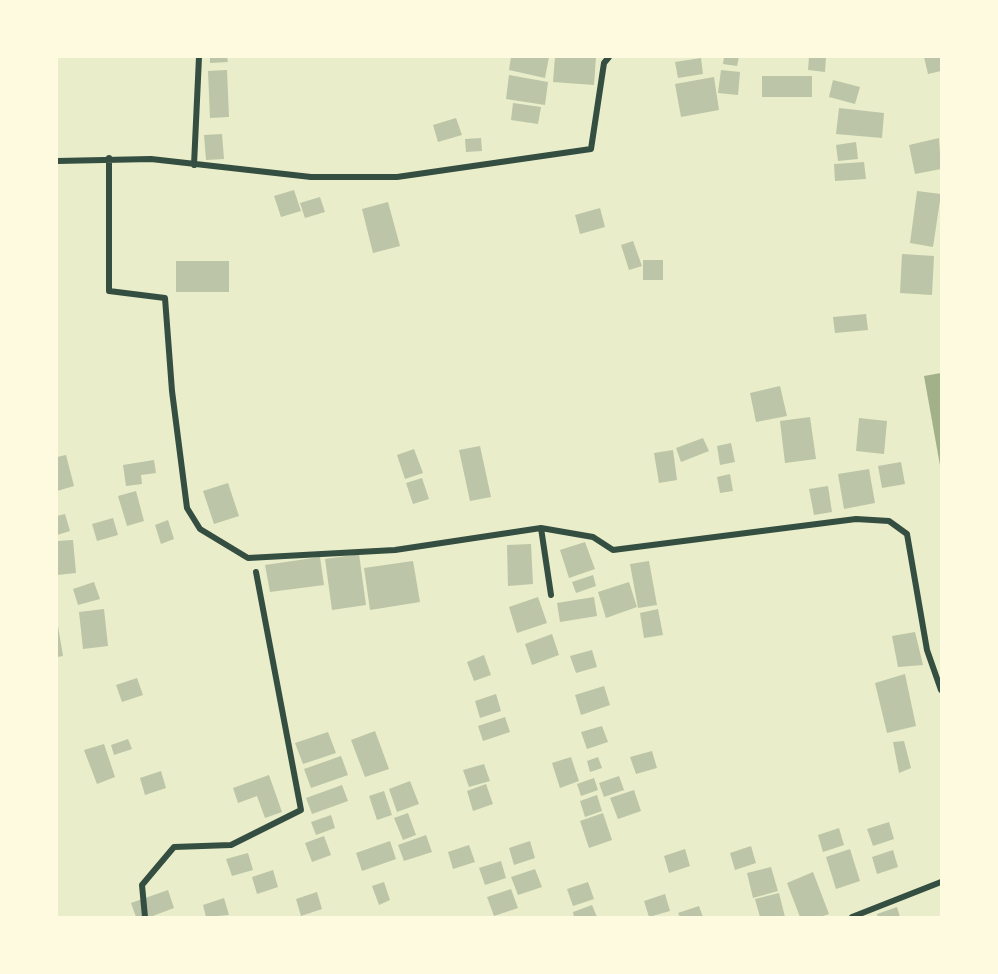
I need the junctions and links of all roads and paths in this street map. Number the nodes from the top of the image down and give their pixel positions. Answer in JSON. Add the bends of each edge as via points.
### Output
{"nodes":[{"id":1,"x":199,"y":57,"type":"edge"},
{"id":2,"x":609,"y":57,"type":"edge"},
{"id":3,"x":109,"y":158,"type":"junction"},
{"id":4,"x":57,"y":161,"type":"edge"},
{"id":5,"x":194,"y":165,"type":"junction"},
{"id":6,"x":541,"y":528,"type":"junction"},
{"id":7,"x":256,"y":572,"type":"dead end"},
{"id":8,"x":551,"y":595,"type":"dead end"},
{"id":9,"x":941,"y":690,"type":"edge"},
{"id":10,"x":941,"y":882,"type":"edge"},
{"id":11,"x":145,"y":917,"type":"edge"},
{"id":12,"x":852,"y":917,"type":"edge"}],
"edges":[{"from":1,"to":5,"type":"street"},
{"from":2,"to":5,"type":"street","via":[[604,63],[591,149],[397,177],[311,177]]},
{"from":3,"to":4,"type":"street"},
{"from":3,"to":5,"type":"street"},
{"from":3,"to":6,"type":"street","via":[[109,291],[165,298],[187,508],[200,529],[248,558],[396,550]]},
{"from":6,"to":8,"type":"street"},
{"from":6,"to":9,"type":"street","via":[[593,537],[613,550],[856,519],[889,522],[907,534],[927,650]]},
{"from":7,"to":11,"type":"street","via":[[301,810],[231,845],[174,847],[142,885]]},
{"from":10,"to":12,"type":"street"}]}
